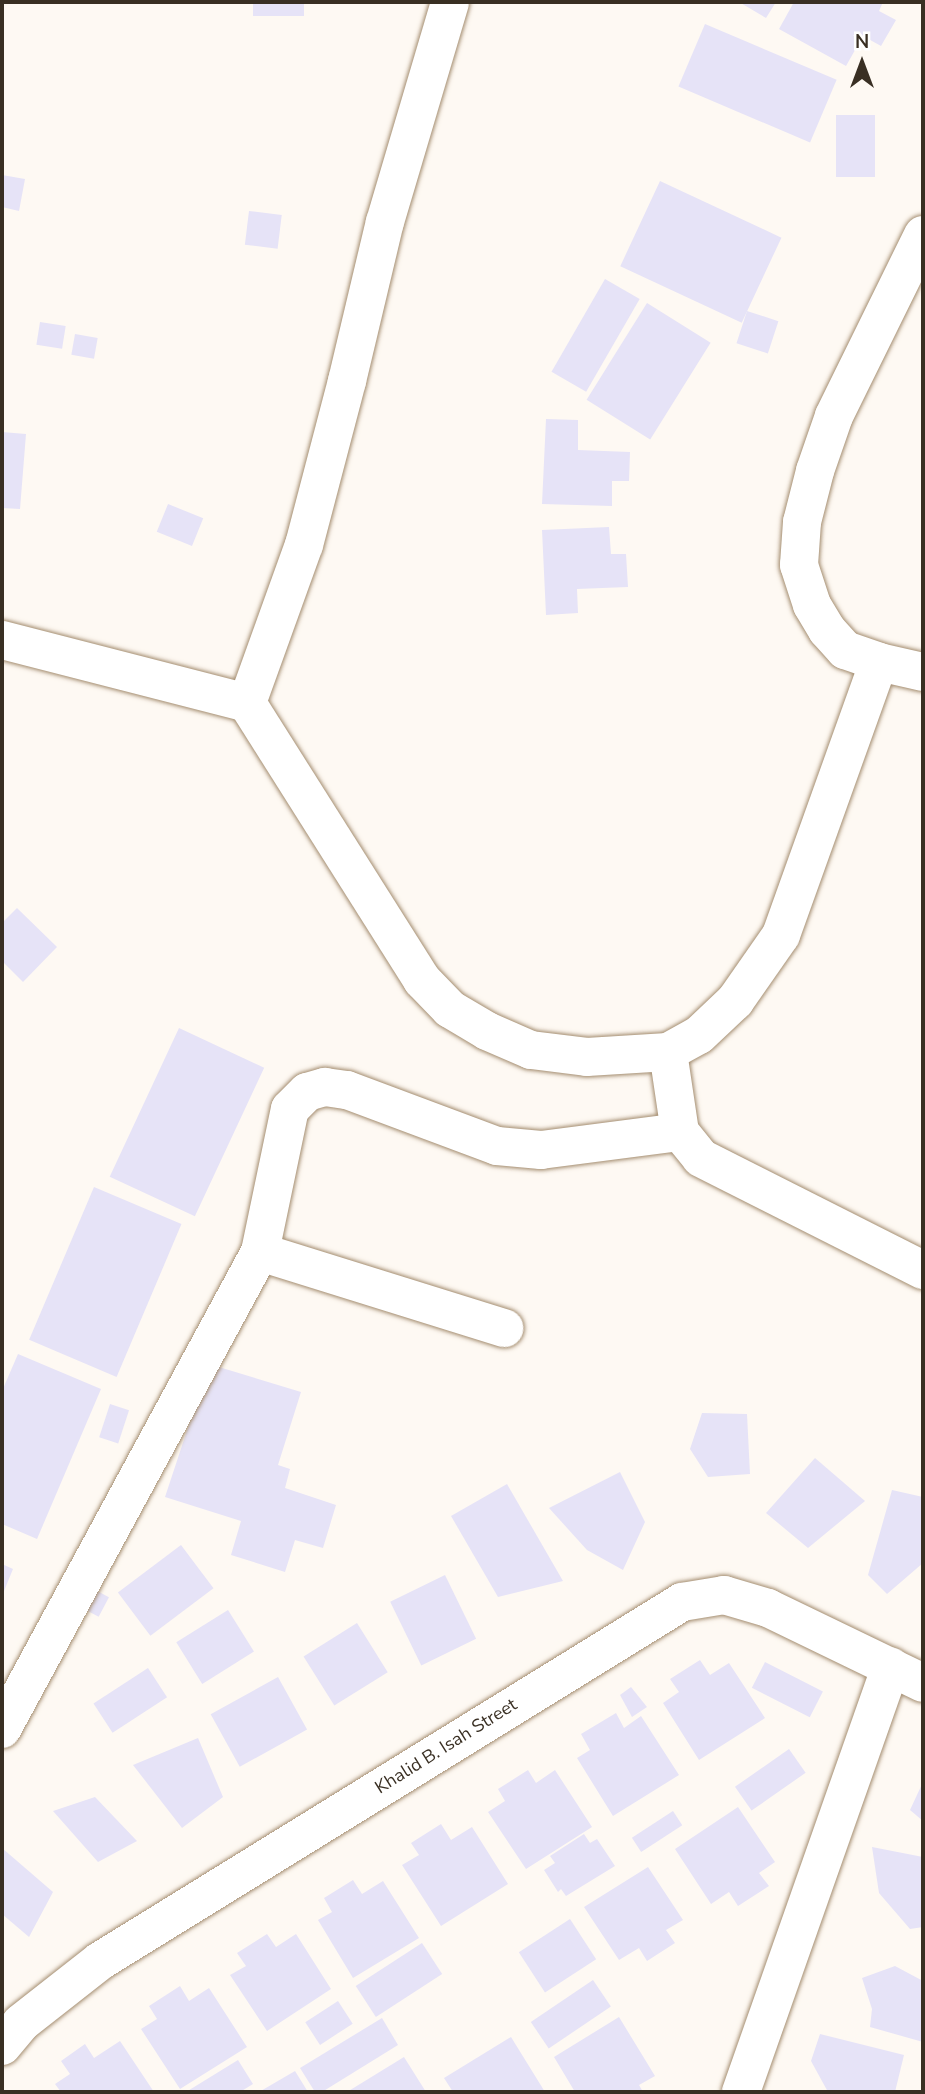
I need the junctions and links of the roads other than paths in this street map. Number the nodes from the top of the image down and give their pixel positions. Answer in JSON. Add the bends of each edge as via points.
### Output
{"nodes":[{"id":1,"x":450,"y":2,"type":"edge"},
{"id":2,"x":923,"y":235,"type":"edge"},
{"id":3,"x":2,"y":640,"type":"edge"},
{"id":4,"x":878,"y":662,"type":"junction"},
{"id":5,"x":923,"y":672,"type":"edge"},
{"id":6,"x":247,"y":703,"type":"junction"},
{"id":7,"x":668,"y":1052,"type":"junction"},
{"id":8,"x":680,"y":1132,"type":"junction"},
{"id":9,"x":260,"y":1252,"type":"junction"},
{"id":10,"x":923,"y":1269,"type":"edge"},
{"id":11,"x":504,"y":1328,"type":"dead end"},
{"id":12,"x":907,"y":1675,"type":"edge"},
{"id":13,"x":2,"y":1729,"type":"edge"},
{"id":14,"x":2,"y":2046,"type":"edge"},
{"id":15,"x":741,"y":2092,"type":"edge"}],
"edges":[{"from":1,"to":6,"type":"street","via":[[384,222],[304,545]]},
{"from":2,"to":4,"type":"street","via":[[834,416],[802,522],[799,565],[811,606],[845,650]]},
{"from":3,"to":6,"type":"street"},
{"from":4,"to":5,"type":"street"},
{"from":4,"to":7,"type":"street","via":[[781,935],[734,1001],[699,1035]]},
{"from":6,"to":7,"type":"street","via":[[422,979],[450,1009],[531,1050],[587,1057]]},
{"from":7,"to":8,"type":"street"},
{"from":8,"to":9,"type":"street","via":[[541,1150],[497,1146],[346,1090],[325,1087],[307,1092],[290,1109]]},
{"from":8,"to":10,"type":"street","via":[[701,1158]]},
{"from":9,"to":11,"type":"street"},
{"from":9,"to":13,"type":"street"},
{"from":12,"to":14,"type":"street","name":"Khalid B. Isah Street","via":[[768,1608],[724,1595],[682,1602],[100,1961],[21,2023]]},
{"from":12,"to":15,"type":"street"}]}
